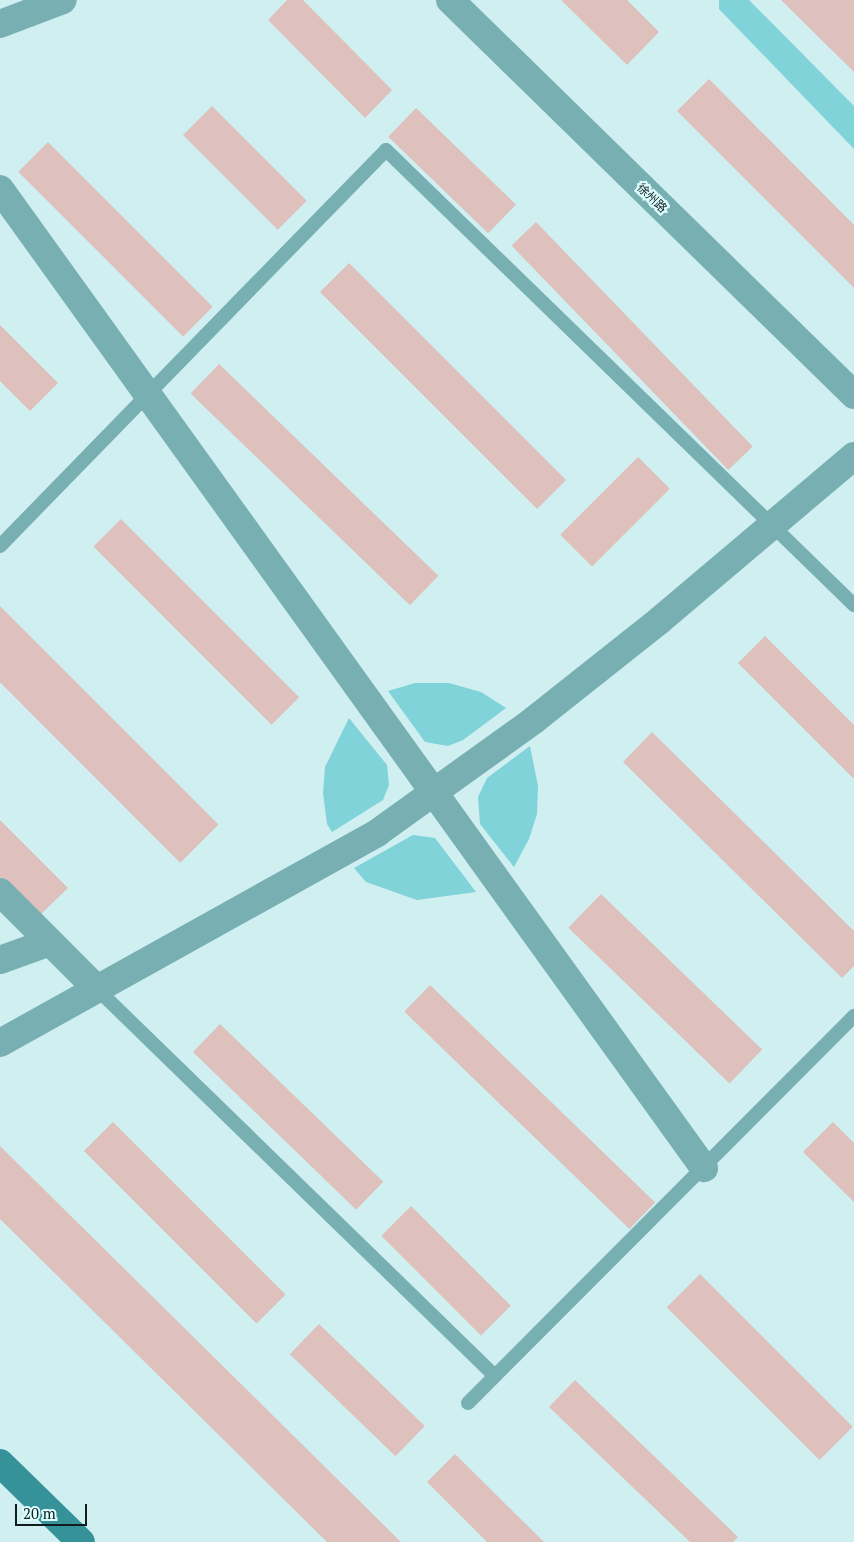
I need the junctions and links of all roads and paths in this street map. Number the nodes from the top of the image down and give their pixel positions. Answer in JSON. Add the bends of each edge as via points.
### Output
{"nodes":[{"id":1,"x":63,"y":0,"type":"edge"},
{"id":2,"x":450,"y":0,"type":"edge"},
{"id":3,"x":0,"y":24,"type":"edge"},
{"id":4,"x":0,"y":189,"type":"edge"},
{"id":5,"x":148,"y":394,"type":"junction"},
{"id":6,"x":854,"y":395,"type":"edge"},
{"id":7,"x":854,"y":456,"type":"edge"},
{"id":8,"x":773,"y":524,"type":"junction"},
{"id":9,"x":0,"y":546,"type":"edge"},
{"id":10,"x":854,"y":606,"type":"edge"},
{"id":11,"x":434,"y":792,"type":"junction"},
{"id":12,"x":0,"y":892,"type":"edge"},
{"id":13,"x":50,"y":942,"type":"junction"},
{"id":14,"x":0,"y":960,"type":"edge"},
{"id":15,"x":97,"y":989,"type":"junction"},
{"id":16,"x":854,"y":1016,"type":"edge"},
{"id":17,"x":0,"y":1043,"type":"edge"},
{"id":18,"x":704,"y":1168,"type":"junction"},
{"id":19,"x":495,"y":1376,"type":"junction"},
{"id":20,"x":468,"y":1403,"type":"dead end"},
{"id":21,"x":0,"y":1463,"type":"edge"},
{"id":22,"x":81,"y":1542,"type":"edge"}],
"edges":[{"from":1,"to":3,"type":"street"},
{"from":2,"to":6,"type":"street","name":"徐州路"},
{"from":4,"to":5,"type":"street"},
{"from":5,"to":8,"type":"lane","via":[[386,150]]},
{"from":5,"to":9,"type":"lane"},
{"from":5,"to":11,"type":"street"},
{"from":7,"to":8,"type":"street"},
{"from":8,"to":10,"type":"lane"},
{"from":8,"to":11,"type":"street","via":[[534,720]]},
{"from":11,"to":15,"type":"street","via":[[378,833]]},
{"from":11,"to":18,"type":"street"},
{"from":12,"to":13,"type":"street"},
{"from":13,"to":14,"type":"street"},
{"from":13,"to":15,"type":"street"},
{"from":15,"to":17,"type":"street"},
{"from":15,"to":19,"type":"lane"},
{"from":16,"to":18,"type":"lane"},
{"from":18,"to":19,"type":"lane"},
{"from":19,"to":20,"type":"lane"},
{"from":21,"to":22,"type":"main road"}]}
